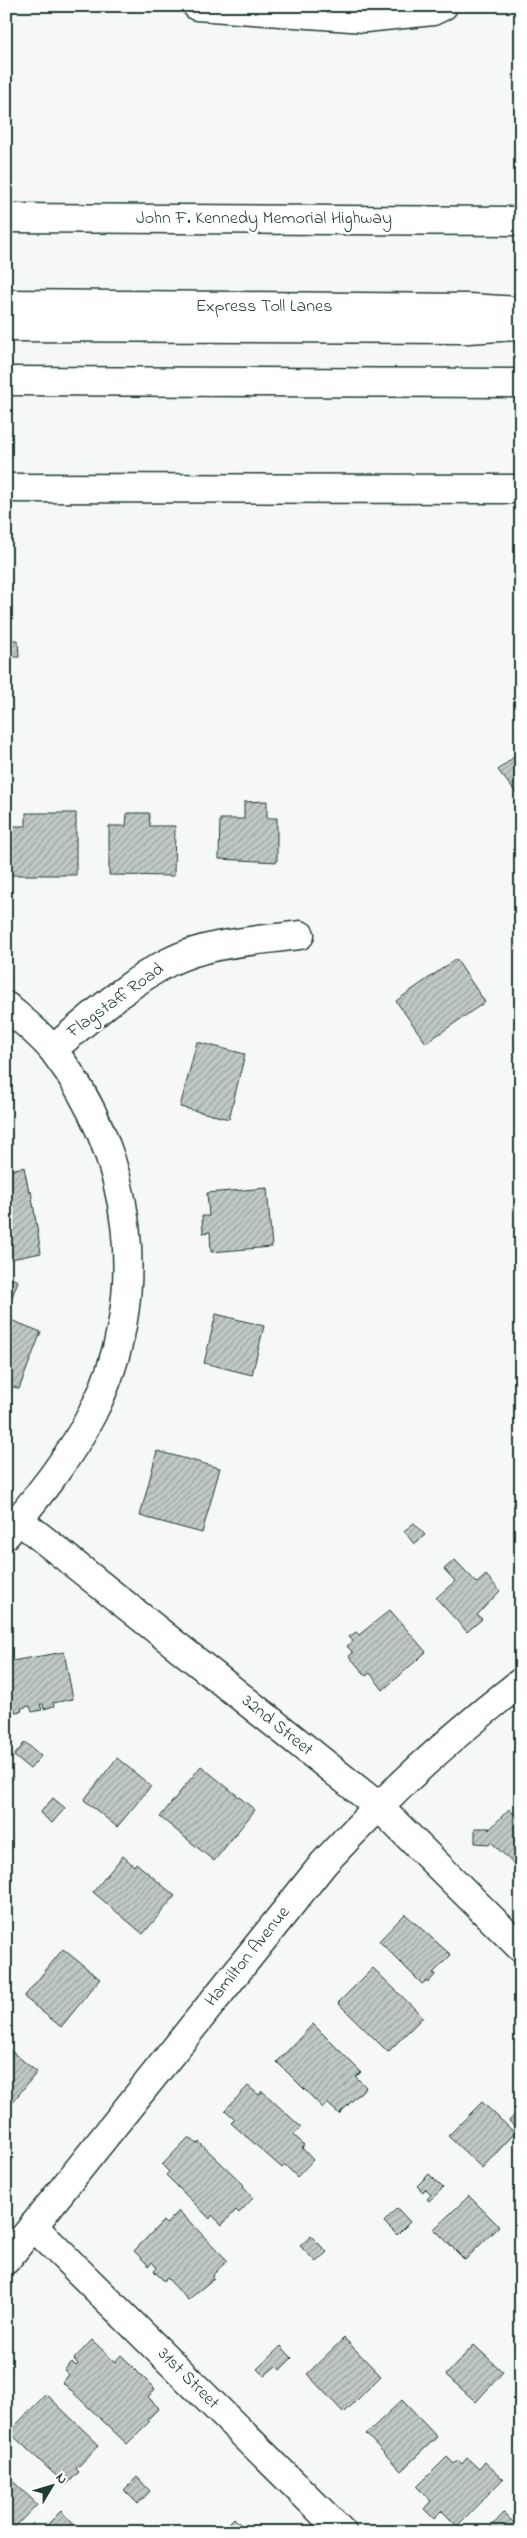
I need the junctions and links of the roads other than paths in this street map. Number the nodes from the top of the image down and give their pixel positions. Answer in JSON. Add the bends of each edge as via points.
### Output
{"nodes":[{"id":1,"x":197,"y":6,"type":"edge"},
{"id":2,"x":443,"y":6,"type":"edge"},
{"id":3,"x":6,"y":218,"type":"edge"},
{"id":4,"x":521,"y":221,"type":"edge"},
{"id":5,"x":6,"y":304,"type":"edge"},
{"id":6,"x":521,"y":311,"type":"edge"},
{"id":7,"x":521,"y":326,"type":"edge"},
{"id":8,"x":6,"y":327,"type":"edge"},
{"id":9,"x":6,"y":381,"type":"edge"},
{"id":10,"x":521,"y":383,"type":"edge"},
{"id":11,"x":6,"y":488,"type":"edge"},
{"id":12,"x":521,"y":489,"type":"edge"},
{"id":13,"x":300,"y":935,"type":"dead end"},
{"id":14,"x":6,"y":1006,"type":"edge"},
{"id":15,"x":53,"y":1049,"type":"junction"},
{"id":16,"x":12,"y":1528,"type":"edge"},
{"id":17,"x":521,"y":1682,"type":"edge"},
{"id":18,"x":378,"y":1806,"type":"junction"},
{"id":19,"x":521,"y":1948,"type":"edge"},
{"id":20,"x":33,"y":2226,"type":"junction"},
{"id":21,"x":6,"y":2260,"type":"edge"},
{"id":22,"x":342,"y":2532,"type":"edge"}],
"edges":[{"from":1,"to":2,"type":"main road","via":[[365,18],[432,11]]},
{"from":3,"to":4,"type":"main road","name":"John F. Kennedy Memorial Highway"},
{"from":5,"to":6,"type":"main road","name":"Express Toll Lanes"},
{"from":7,"to":8,"type":"main road","name":"Express Toll Lanes","via":[[468,329]]},
{"from":9,"to":10,"type":"main road"},
{"from":11,"to":12,"type":"main road"},
{"from":13,"to":15,"type":"main road","name":"Flagstaff Road","via":[[210,948],[170,962],[116,997]]},
{"from":14,"to":15,"type":"main road"},
{"from":15,"to":16,"type":"main road","via":[[84,1095],[103,1133],[117,1176],[126,1224],[126,1301],[109,1376],[92,1414],[52,1477]]},
{"from":16,"to":18,"type":"main road","name":"32nd Street"},
{"from":17,"to":18,"type":"main road","name":"Hamilton Avenue"},
{"from":18,"to":19,"type":"main road","name":"32nd Street"},
{"from":18,"to":20,"type":"main road","name":"Hamilton Avenue","via":[[280,1916]]},
{"from":20,"to":21,"type":"main road","name":"Hamilton Avenue"},
{"from":20,"to":22,"type":"main road","name":"31st Street"}]}
